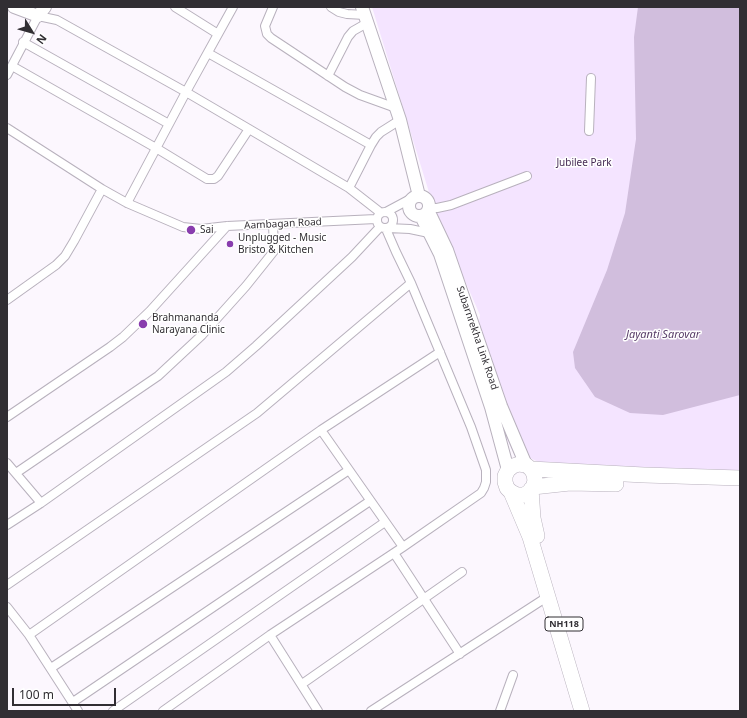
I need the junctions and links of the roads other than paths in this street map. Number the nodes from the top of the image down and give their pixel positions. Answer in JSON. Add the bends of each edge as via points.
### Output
{"nodes":[{"id":1,"x":14,"y":7,"type":"edge"},
{"id":2,"x":175,"y":7,"type":"edge"},
{"id":3,"x":233,"y":7,"type":"edge"},
{"id":4,"x":273,"y":7,"type":"edge"},
{"id":5,"x":331,"y":7,"type":"edge"},
{"id":6,"x":43,"y":10,"type":"edge"},
{"id":7,"x":365,"y":15,"type":"edge"},
{"id":8,"x":57,"y":20,"type":"junction"},
{"id":9,"x":218,"y":34,"type":"junction"},
{"id":10,"x":23,"y":42,"type":"junction"},
{"id":11,"x":208,"y":53,"type":"junction"},
{"id":12,"x":12,"y":66,"type":"junction"},
{"id":13,"x":7,"y":76,"type":"edge"},
{"id":14,"x":328,"y":76,"type":"junction"},
{"id":15,"x":591,"y":78,"type":"dead end"},
{"id":16,"x":186,"y":92,"type":"junction"},
{"id":17,"x":396,"y":108,"type":"junction"},
{"id":18,"x":400,"y":120,"type":"junction"},
{"id":19,"x":169,"y":124,"type":"junction"},
{"id":20,"x":7,"y":128,"type":"edge"},
{"id":21,"x":249,"y":129,"type":"junction"},
{"id":22,"x":590,"y":131,"type":"dead end"},
{"id":23,"x":371,"y":145,"type":"junction"},
{"id":24,"x":156,"y":148,"type":"junction"},
{"id":25,"x":527,"y":176,"type":"dead end"},
{"id":26,"x":349,"y":188,"type":"junction"},
{"id":27,"x":102,"y":189,"type":"junction"},
{"id":28,"x":417,"y":197,"type":"junction"},
{"id":29,"x":128,"y":203,"type":"junction"},
{"id":30,"x":426,"y":212,"type":"junction"},
{"id":31,"x":383,"y":221,"type":"junction"},
{"id":32,"x":273,"y":224,"type":"junction"},
{"id":33,"x":227,"y":226,"type":"junction"},
{"id":34,"x":429,"y":233,"type":"junction"},
{"id":35,"x":411,"y":283,"type":"junction"},
{"id":36,"x":7,"y":300,"type":"edge"},
{"id":37,"x":440,"y":352,"type":"junction"},
{"id":38,"x":7,"y":417,"type":"edge"},
{"id":39,"x":321,"y":430,"type":"junction"},
{"id":40,"x":7,"y":463,"type":"edge"},
{"id":41,"x":528,"y":467,"type":"junction"},
{"id":42,"x":349,"y":470,"type":"junction"},
{"id":43,"x":508,"y":470,"type":"junction"},
{"id":44,"x":16,"y":473,"type":"junction"},
{"id":45,"x":740,"y":478,"type":"edge"},
{"id":46,"x":740,"y":486,"type":"edge"},
{"id":47,"x":532,"y":488,"type":"junction"},
{"id":48,"x":511,"y":492,"type":"junction"},
{"id":49,"x":370,"y":501,"type":"junction"},
{"id":50,"x":41,"y":503,"type":"junction"},
{"id":51,"x":385,"y":522,"type":"junction"},
{"id":52,"x":7,"y":525,"type":"edge"},
{"id":53,"x":403,"y":547,"type":"junction"},
{"id":54,"x":394,"y":553,"type":"junction"},
{"id":55,"x":462,"y":572,"type":"dead end"},
{"id":56,"x":7,"y":585,"type":"edge"},
{"id":57,"x":547,"y":597,"type":"junction"},
{"id":58,"x":423,"y":599,"type":"junction"},
{"id":59,"x":7,"y":607,"type":"edge"},
{"id":60,"x":29,"y":635,"type":"junction"},
{"id":61,"x":270,"y":636,"type":"junction"},
{"id":62,"x":460,"y":654,"type":"junction"},
{"id":63,"x":51,"y":668,"type":"junction"},
{"id":64,"x":513,"y":675,"type":"dead end"},
{"id":65,"x":302,"y":684,"type":"junction"},
{"id":66,"x":73,"y":702,"type":"junction"},
{"id":67,"x":78,"y":711,"type":"edge"},
{"id":68,"x":113,"y":711,"type":"edge"},
{"id":69,"x":163,"y":711,"type":"edge"},
{"id":70,"x":318,"y":711,"type":"edge"},
{"id":71,"x":371,"y":711,"type":"edge"},
{"id":72,"x":500,"y":711,"type":"edge"},
{"id":73,"x":582,"y":711,"type":"edge"},
{"id":74,"x":591,"y":711,"type":"edge"}],
"edges":[{"from":1,"to":6,"type":"street"},
{"from":2,"to":9,"type":"street"},
{"from":3,"to":9,"type":"street"},
{"from":4,"to":14,"type":"street","via":[[265,26],[267,34]]},
{"from":5,"to":7,"type":"street","via":[[347,14]]},
{"from":6,"to":8,"type":"street"},
{"from":6,"to":8,"type":"street"},
{"from":6,"to":10,"type":"street"},
{"from":7,"to":14,"type":"street","via":[[348,37]]},
{"from":7,"to":17,"type":"street","name":"Subarnrekha Link Road"},
{"from":8,"to":16,"type":"street"},
{"from":9,"to":11,"type":"street"},
{"from":10,"to":12,"type":"street"},
{"from":10,"to":19,"type":"street"},
{"from":11,"to":16,"type":"street"},
{"from":11,"to":23,"type":"street"},
{"from":12,"to":13,"type":"street"},
{"from":12,"to":24,"type":"street"},
{"from":14,"to":17,"type":"street","via":[[345,88]]},
{"from":15,"to":22,"type":"street"},
{"from":16,"to":19,"type":"street"},
{"from":16,"to":21,"type":"street"},
{"from":17,"to":18,"type":"street","name":"Subarnrekha Link Road"},
{"from":18,"to":23,"type":"street","via":[[381,132]]},
{"from":18,"to":28,"type":"street","name":"Subarnrekha Link Road"},
{"from":19,"to":24,"type":"street"},
{"from":20,"to":27,"type":"street","name":"Aambagan Road"},
{"from":21,"to":24,"type":"street","via":[[214,179],[207,179]]},
{"from":21,"to":26,"type":"street"},
{"from":23,"to":26,"type":"street"},
{"from":24,"to":29,"type":"street"},
{"from":25,"to":30,"type":"street"},
{"from":26,"to":31,"type":"street"},
{"from":27,"to":29,"type":"street","name":"Aambagan Road"},
{"from":27,"to":36,"type":"street","via":[[64,256],[56,265]]},
{"from":28,"to":30,"type":"street","name":"Subarnrekha Link Road","via":[[427,201]]},
{"from":28,"to":30,"type":"street","name":"Subarnrekha Link Road","via":[[410,200],[409,210],[416,216]]},
{"from":28,"to":31,"type":"street"},
{"from":29,"to":33,"type":"street","name":"Aambagan Road","via":[[183,227],[201,229]]},
{"from":30,"to":34,"type":"street","name":"Subarnrekha Link Road"},
{"from":30,"to":41,"type":"street","name":"Subarnrekha Link Road","via":[[449,255],[500,406]]},
{"from":31,"to":32,"type":"street","name":"Aambagan Road"},
{"from":31,"to":34,"type":"street","name":"Aambagan Road"},
{"from":31,"to":35,"type":"street"},
{"from":31,"to":50,"type":"street","via":[[352,257],[226,372]]},
{"from":32,"to":33,"type":"street","name":"Aambagan Road"},
{"from":32,"to":44,"type":"street","via":[[274,251],[202,335],[158,376]]},
{"from":33,"to":38,"type":"street","via":[[150,311],[123,336]]},
{"from":34,"to":43,"type":"street","name":"Subarnrekha Link Road","via":[[440,254],[489,399]]},
{"from":35,"to":37,"type":"street"},
{"from":35,"to":56,"type":"street","via":[[257,413]]},
{"from":37,"to":39,"type":"street"},
{"from":37,"to":53,"type":"street","via":[[471,427],[486,470],[486,482],[481,493]]},
{"from":39,"to":42,"type":"street"},
{"from":39,"to":60,"type":"street"},
{"from":40,"to":44,"type":"street"},
{"from":41,"to":43,"type":"highway","via":[[519,464]]},
{"from":41,"to":45,"type":"highway"},
{"from":41,"to":47,"type":"highway","number":"NH118","via":[[534,474]]},
{"from":42,"to":49,"type":"street"},
{"from":42,"to":63,"type":"street"},
{"from":43,"to":48,"type":"highway","number":"NH118","via":[[505,482]]},
{"from":44,"to":50,"type":"street"},
{"from":46,"to":47,"type":"highway","via":[[570,483]]},
{"from":47,"to":48,"type":"highway","via":[[524,494],[517,495]]},
{"from":47,"to":74,"type":"highway","number":"NH118","via":[[533,518],[537,536]]},
{"from":48,"to":57,"type":"highway","number":"NH118","via":[[530,537]]},
{"from":49,"to":51,"type":"street"},
{"from":49,"to":66,"type":"street"},
{"from":50,"to":52,"type":"street"},
{"from":51,"to":53,"type":"street"},
{"from":51,"to":68,"type":"street"},
{"from":53,"to":54,"type":"street"},
{"from":54,"to":58,"type":"street"},
{"from":54,"to":61,"type":"street"},
{"from":55,"to":58,"type":"street"},
{"from":57,"to":62,"type":"street"},
{"from":57,"to":73,"type":"highway","number":"NH118"},
{"from":58,"to":62,"type":"street"},
{"from":58,"to":65,"type":"street"},
{"from":59,"to":60,"type":"street"},
{"from":60,"to":63,"type":"street"},
{"from":61,"to":65,"type":"street"},
{"from":61,"to":69,"type":"street"},
{"from":62,"to":71,"type":"street"},
{"from":63,"to":66,"type":"street"},
{"from":64,"to":72,"type":"street"},
{"from":65,"to":70,"type":"street"},
{"from":66,"to":67,"type":"street"}]}
